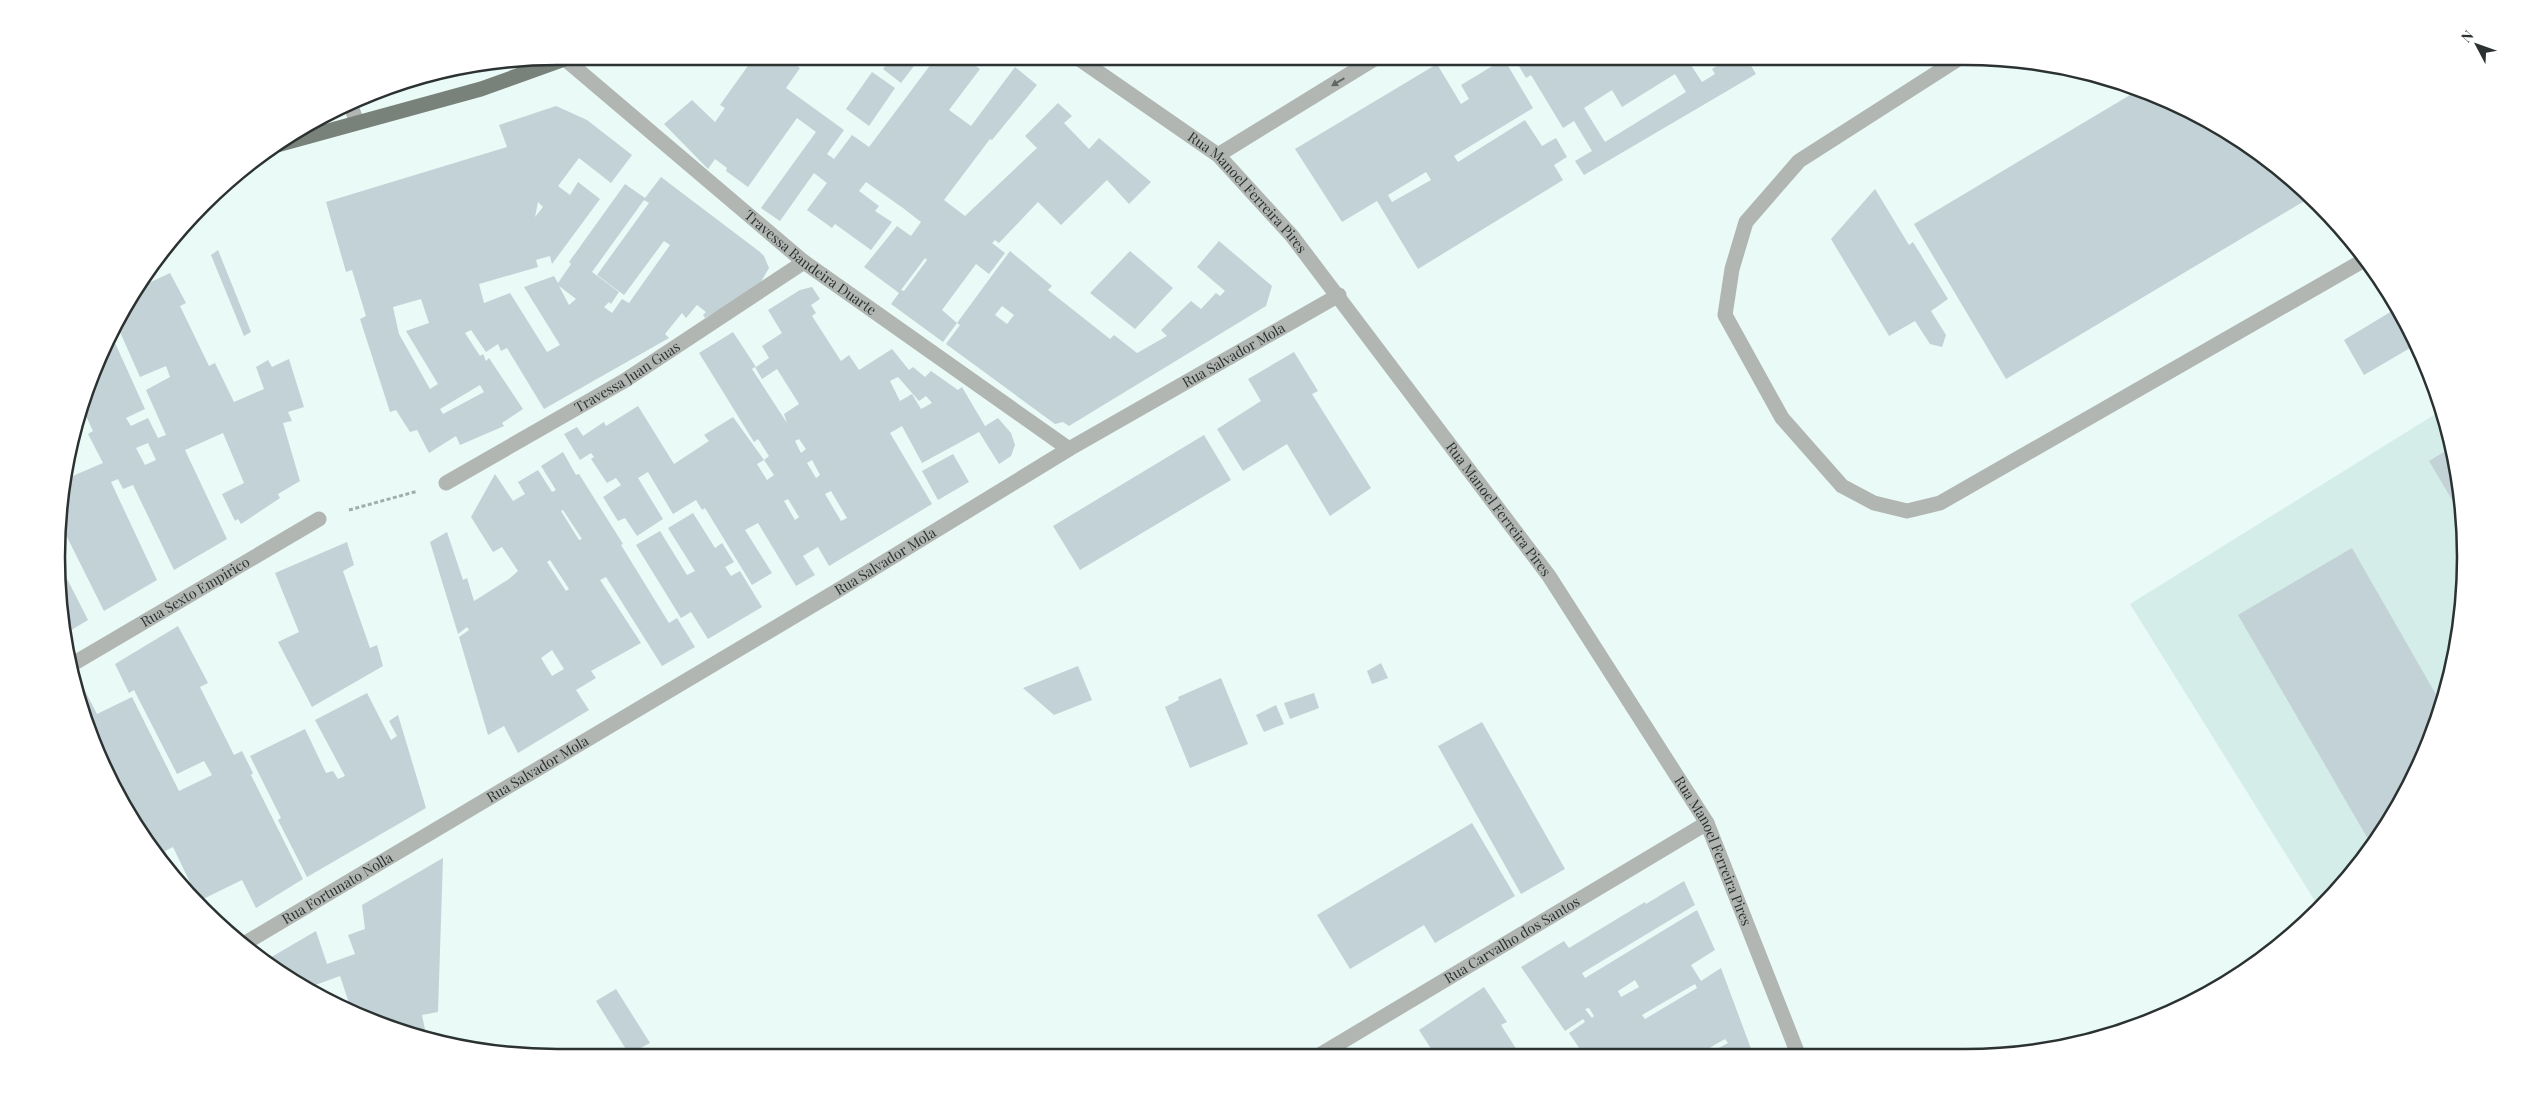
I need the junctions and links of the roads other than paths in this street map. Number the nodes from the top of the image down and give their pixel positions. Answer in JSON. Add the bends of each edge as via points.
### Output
{"nodes":[{"id":1,"x":549,"y":65,"type":"edge"},
{"id":2,"x":577,"y":65,"type":"edge"},
{"id":3,"x":1088,"y":65,"type":"edge"},
{"id":4,"x":1364,"y":65,"type":"edge"},
{"id":5,"x":1949,"y":65,"type":"edge"},
{"id":6,"x":352,"y":110,"type":"edge"},
{"id":7,"x":357,"y":122,"type":"junction"},
{"id":8,"x":299,"y":139,"type":"edge"},
{"id":9,"x":1218,"y":154,"type":"junction"},
{"id":10,"x":804,"y":262,"type":"junction"},
{"id":11,"x":2359,"y":263,"type":"edge"},
{"id":12,"x":1339,"y":295,"type":"junction"},
{"id":13,"x":1069,"y":449,"type":"junction"},
{"id":14,"x":446,"y":483,"type":"road end"},
{"id":15,"x":320,"y":519,"type":"road end"},
{"id":16,"x":76,"y":661,"type":"edge"},
{"id":17,"x":1707,"y":823,"type":"junction"},
{"id":18,"x":434,"y":832,"type":"joint"},
{"id":19,"x":249,"y":941,"type":"edge"},
{"id":20,"x":1330,"y":1049,"type":"edge"},
{"id":21,"x":1796,"y":1049,"type":"edge"}],
"edges":[{"from":1,"to":7,"type":"main road","via":[[481,90]]},
{"from":2,"to":10,"type":"street","name":"Travessa Bandeira Duarte"},
{"from":3,"to":9,"type":"street","name":"Rua Manoel Ferreira Pires"},
{"from":4,"to":9,"type":"street","one_way":true},
{"from":5,"to":11,"type":"street","via":[[1799,161],[1746,222],[1732,269],[1725,315],[1782,418],[1842,486],[1874,503],[1907,511],[1940,503]]},
{"from":6,"to":7,"type":"street"},
{"from":7,"to":8,"type":"main road"},
{"from":9,"to":12,"type":"street","name":"Rua Manoel Ferreira Pires","via":[[1292,236]]},
{"from":10,"to":13,"type":"street","name":"Travessa Bandeira Duarte"},
{"from":10,"to":14,"type":"street","name":"Travessa Juan Guas","via":[[624,381]]},
{"from":12,"to":13,"type":"street","name":"Rua Salvador Mola"},
{"from":12,"to":17,"type":"street","name":"Rua Manoel Ferreira Pires","via":[[1549,576]]},
{"from":13,"to":18,"type":"street","name":"Rua Salvador Mola"},
{"from":15,"to":16,"type":"street","name":"Rua Sexto Empirico"},
{"from":17,"to":20,"type":"street","name":"Rua Carvalho dos Santos"},
{"from":17,"to":21,"type":"street","name":"Rua Manoel Ferreira Pires"},
{"from":18,"to":19,"type":"street","name":"Rua Fortunato Nolla"}]}
